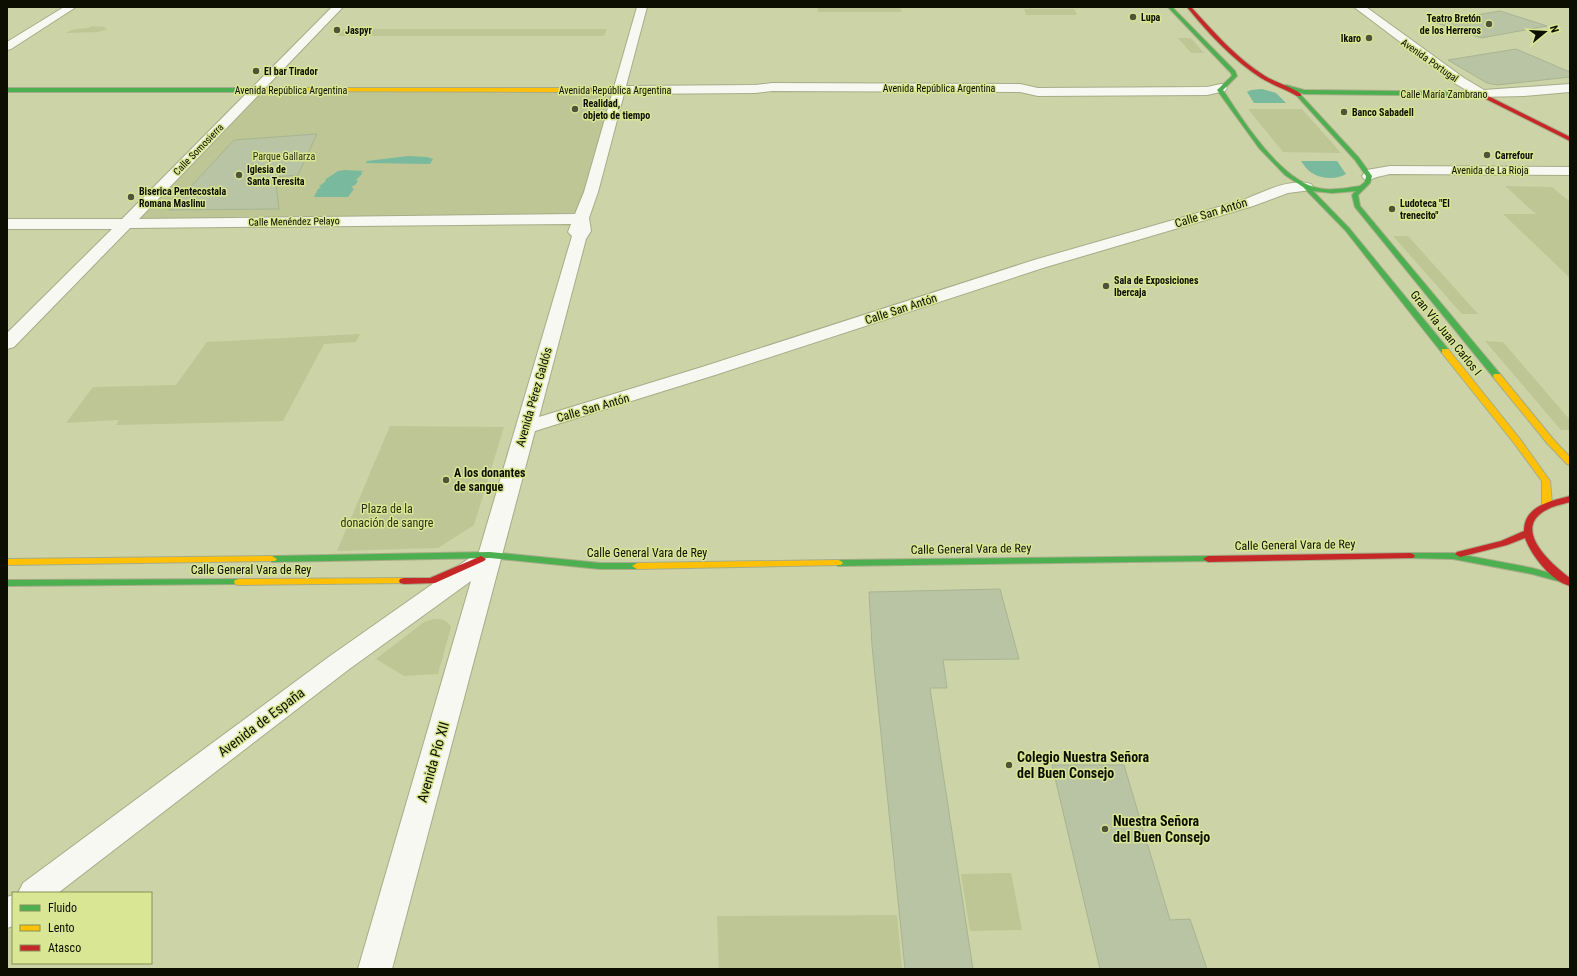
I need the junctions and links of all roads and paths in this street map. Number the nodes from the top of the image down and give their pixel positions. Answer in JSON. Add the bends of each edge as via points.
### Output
{"nodes":[{"id":1,"x":72,"y":7,"type":"edge"},
{"id":2,"x":338,"y":7,"type":"edge"},
{"id":3,"x":642,"y":7,"type":"edge"},
{"id":4,"x":1170,"y":7,"type":"edge"},
{"id":5,"x":1189,"y":7,"type":"edge"},
{"id":6,"x":1359,"y":7,"type":"edge"},
{"id":7,"x":7,"y":36,"type":"edge"},
{"id":8,"x":23,"y":37,"type":"junction"},
{"id":9,"x":7,"y":47,"type":"edge"},
{"id":10,"x":1274,"y":83,"type":"junction"},
{"id":11,"x":1226,"y":85,"type":"junction"},
{"id":12,"x":1286,"y":87,"type":"junction"},
{"id":13,"x":1570,"y":88,"type":"edge"},
{"id":14,"x":7,"y":90,"type":"edge"},
{"id":15,"x":255,"y":90,"type":"junction"},
{"id":16,"x":618,"y":90,"type":"junction"},
{"id":17,"x":1318,"y":92,"type":"junction"},
{"id":18,"x":1482,"y":94,"type":"junction"},
{"id":19,"x":1301,"y":98,"type":"junction"},
{"id":20,"x":1570,"y":139,"type":"edge"},
{"id":21,"x":1357,"y":159,"type":"junction"},
{"id":22,"x":1281,"y":170,"type":"junction"},
{"id":23,"x":1410,"y":170,"type":"junction"},
{"id":24,"x":1570,"y":171,"type":"edge"},
{"id":25,"x":1365,"y":182,"type":"junction"},
{"id":26,"x":1306,"y":187,"type":"junction"},
{"id":27,"x":1281,"y":191,"type":"junction"},
{"id":28,"x":1317,"y":198,"type":"junction"},
{"id":29,"x":582,"y":219,"type":"junction"},
{"id":30,"x":7,"y":224,"type":"edge"},
{"id":31,"x":126,"y":224,"type":"junction"},
{"id":32,"x":7,"y":343,"type":"edge"},
{"id":33,"x":526,"y":427,"type":"junction"},
{"id":34,"x":1570,"y":462,"type":"edge"},
{"id":35,"x":1570,"y":499,"type":"edge"},
{"id":36,"x":1547,"y":504,"type":"junction"},
{"id":37,"x":1528,"y":533,"type":"junction"},
{"id":38,"x":490,"y":555,"type":"junction"},
{"id":39,"x":1453,"y":556,"type":"junction"},
{"id":40,"x":7,"y":562,"type":"edge"},
{"id":41,"x":1568,"y":582,"type":"edge"},
{"id":42,"x":7,"y":583,"type":"edge"},
{"id":43,"x":35,"y":892,"type":"edge"},
{"id":44,"x":375,"y":969,"type":"edge"}],
"edges":[{"from":1,"to":8,"type":"street"},
{"from":2,"to":15,"type":"street","name":"Calle Somosierra"},
{"from":3,"to":16,"type":"street","name":"Avenida Pérez Galdós"},
{"from":4,"to":11,"type":"main road","name":"Gran Vía Juan Carlos I","via":[[1233,72],[1235,76]]},
{"from":5,"to":10,"type":"main road","via":[[1254,70]]},
{"from":6,"to":18,"type":"street","name":"Avenida Portugal","via":[[1460,81]]},
{"from":7,"to":8,"type":"street"},
{"from":8,"to":9,"type":"street"},
{"from":10,"to":11,"type":"main road","via":[[1247,81]]},
{"from":10,"to":12,"type":"main road"},
{"from":11,"to":16,"type":"street","name":"Avenida República Argentina","via":[[1193,91],[1044,92],[1020,88],[955,87]]},
{"from":11,"to":22,"type":"main road","name":"Gran Vía Juan Carlos I","via":[[1220,90],[1228,103]]},
{"from":12,"to":17,"type":"main road","name":"Calle María Zambrano"},
{"from":12,"to":19,"type":"main road"},
{"from":13,"to":18,"type":"street","name":"Calle María Zambrano"},
{"from":14,"to":15,"type":"main road","name":"Avenida República Argentina"},
{"from":15,"to":16,"type":"main road","name":"Avenida República Argentina"},
{"from":15,"to":31,"type":"street","name":"Calle Somosierra"},
{"from":16,"to":29,"type":"street","name":"Avenida Pérez Galdós"},
{"from":17,"to":18,"type":"main road","name":"Calle María Zambrano"},
{"from":17,"to":19,"type":"main road","name":"Calle María Zambrano","via":[[1303,94]]},
{"from":18,"to":20,"type":"main road","name":"Avenida Portugal"},
{"from":19,"to":21,"type":"main road"},
{"from":21,"to":23,"type":"street","name":"Avenida de La Rioja","via":[[1379,167]]},
{"from":21,"to":25,"type":"main road"},
{"from":22,"to":26,"type":"main road","name":"Gran Vía Juan Carlos I"},
{"from":22,"to":27,"type":"street","via":[[1286,181]]},
{"from":23,"to":24,"type":"street","name":"Avenida de La Rioja"},
{"from":23,"to":25,"type":"street","name":"Avenida de La Rioja","via":[[1379,171],[1372,173]]},
{"from":25,"to":26,"type":"main road","name":"Gran Vía Juan Carlos I","via":[[1346,191]]},
{"from":25,"to":34,"type":"main road","name":"Gran Vía Juan Carlos I","via":[[1356,195],[1357,206]]},
{"from":26,"to":27,"type":"street","name":"Calle San Antón","via":[[1292,186]]},
{"from":26,"to":28,"type":"main road","name":"Gran Vía Juan Carlos I"},
{"from":27,"to":28,"type":"street","name":"Calle San Antón"},
{"from":27,"to":33,"type":"street","name":"Calle San Antón","via":[[1012,273],[620,400]]},
{"from":28,"to":36,"type":"main road","name":"Gran Vía Juan Carlos I","via":[[1347,230],[1517,441],[1546,481]]},
{"from":29,"to":31,"type":"street","name":"Calle Menéndez Pelayo"},
{"from":29,"to":33,"type":"street","name":"Avenida Pérez Galdós","via":[[583,231],[578,239]]},
{"from":30,"to":31,"type":"street","name":"Calle Menéndez Pelayo"},
{"from":31,"to":32,"type":"street","name":"Calle Somosierra"},
{"from":33,"to":38,"type":"street","name":"Avenida Pérez Galdós"},
{"from":35,"to":36,"type":"main road"},
{"from":36,"to":37,"type":"main road","via":[[1536,511],[1529,521]]},
{"from":37,"to":39,"type":"main road","name":"Calle General Vara de Rey","via":[[1504,544]]},
{"from":37,"to":41,"type":"main road","via":[[1533,548],[1546,564]]},
{"from":38,"to":39,"type":"main road","name":"Calle General Vara de Rey","via":[[600,566]]},
{"from":38,"to":40,"type":"main road","name":"Calle General Vara de Rey"},
{"from":38,"to":42,"type":"main road","name":"Calle General Vara de Rey","via":[[431,581]]},
{"from":38,"to":43,"type":"street","name":"Avenida de España","via":[[339,663]]},
{"from":38,"to":44,"type":"street","name":"Avenida Pío XII"},
{"from":39,"to":41,"type":"main road","name":"Calle General Vara de Rey","via":[[1532,571]]}]}
